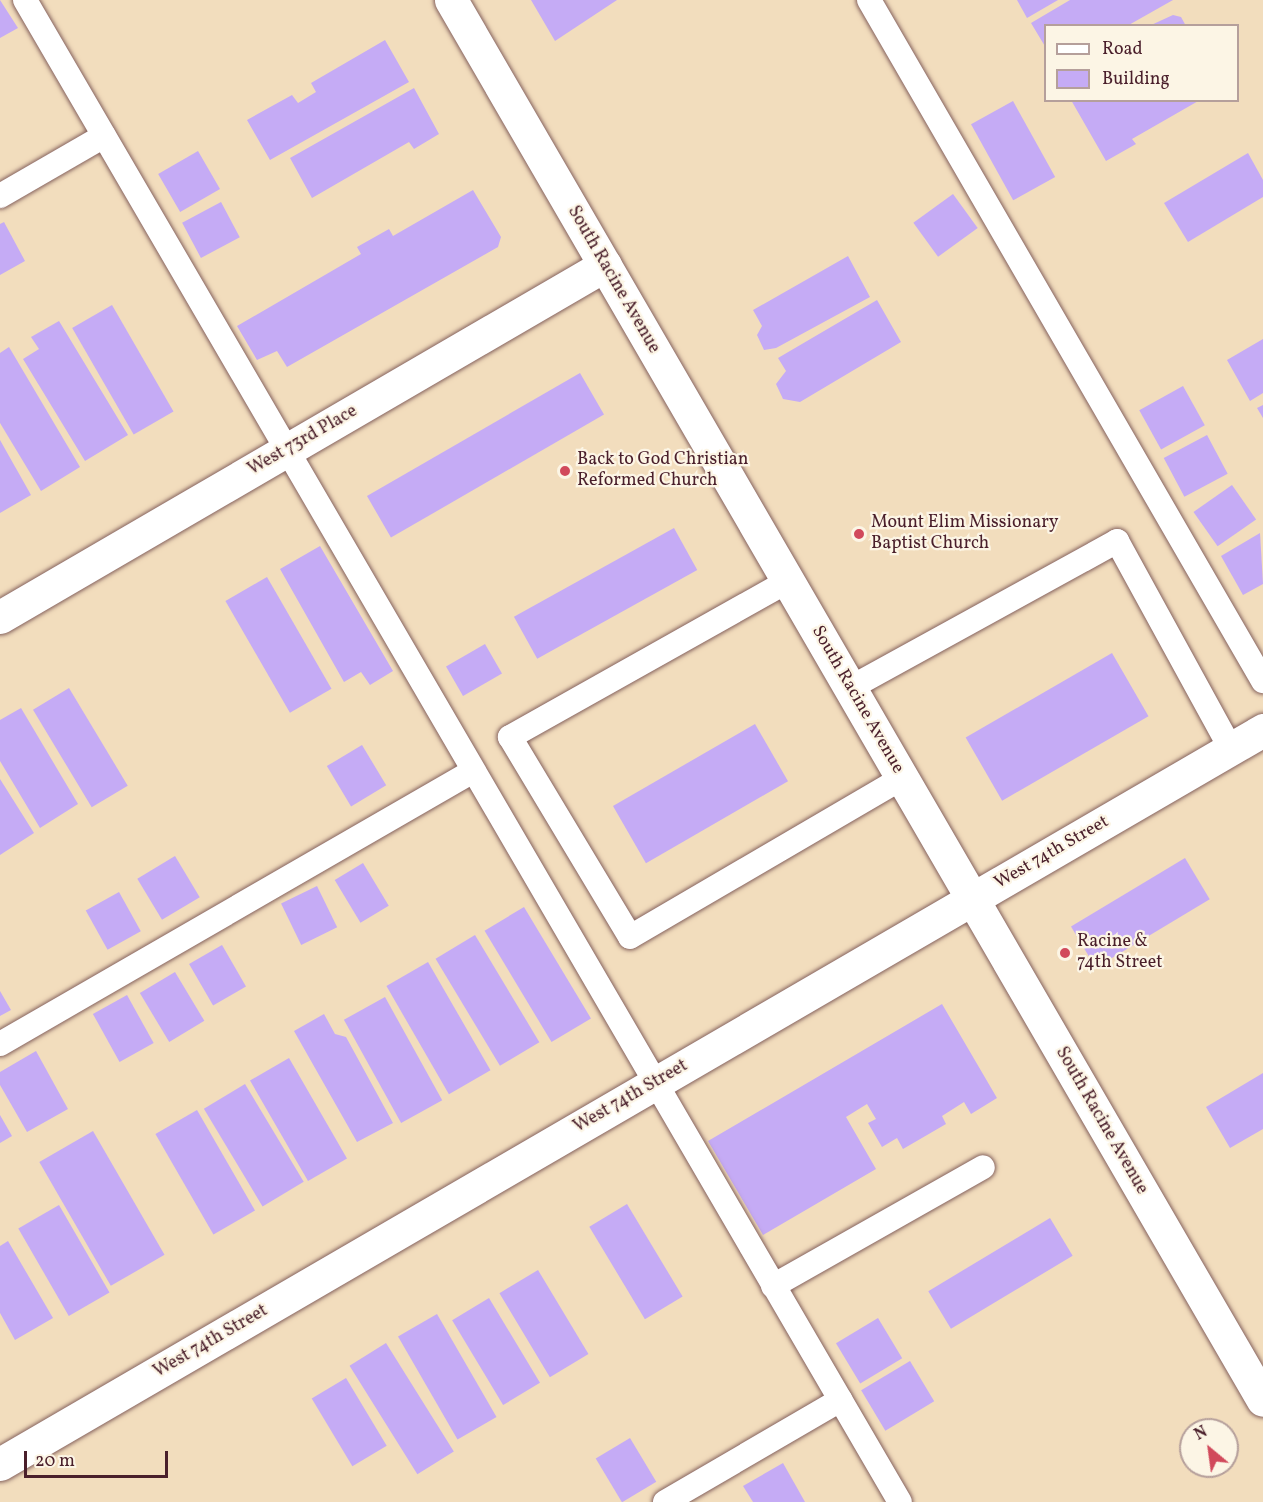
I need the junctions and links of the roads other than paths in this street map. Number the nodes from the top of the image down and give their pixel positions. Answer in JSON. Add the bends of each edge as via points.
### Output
{"nodes":[{"id":1,"x":25,"y":0,"type":"edge"},
{"id":2,"x":451,"y":0,"type":"edge"},
{"id":3,"x":869,"y":0,"type":"edge"},
{"id":4,"x":104,"y":136,"type":"junction"},
{"id":5,"x":0,"y":196,"type":"edge"},
{"id":6,"x":605,"y":265,"type":"junction"},
{"id":7,"x":287,"y":451,"type":"junction"},
{"id":8,"x":788,"y":581,"type":"junction"},
{"id":9,"x":0,"y":617,"type":"edge"},
{"id":10,"x":1263,"y":681,"type":"edge"},
{"id":11,"x":850,"y":688,"type":"junction"},
{"id":12,"x":1263,"y":730,"type":"edge"},
{"id":13,"x":1231,"y":748,"type":"junction"},
{"id":14,"x":473,"y":771,"type":"junction"},
{"id":15,"x":902,"y":778,"type":"junction"},
{"id":16,"x":973,"y":899,"type":"junction"},
{"id":17,"x":0,"y":1044,"type":"edge"},
{"id":18,"x":654,"y":1084,"type":"junction"},
{"id":19,"x":983,"y":1167,"type":"dead end"},
{"id":20,"x":773,"y":1286,"type":"junction"},
{"id":21,"x":840,"y":1400,"type":"junction"},
{"id":22,"x":1263,"y":1400,"type":"edge"},
{"id":23,"x":0,"y":1464,"type":"edge"},
{"id":24,"x":664,"y":1502,"type":"edge"},
{"id":25,"x":900,"y":1502,"type":"edge"}],
"edges":[{"from":1,"to":4,"type":"lane"},
{"from":2,"to":6,"type":"street","name":"South Racine Avenue"},
{"from":3,"to":10,"type":"lane"},
{"from":4,"to":5,"type":"lane"},
{"from":4,"to":7,"type":"lane"},
{"from":6,"to":7,"type":"street","name":"West 73rd Place"},
{"from":6,"to":8,"type":"street","name":"South Racine Avenue"},
{"from":7,"to":9,"type":"street","name":"West 73rd Place"},
{"from":7,"to":14,"type":"lane"},
{"from":8,"to":11,"type":"street","name":"South Racine Avenue"},
{"from":8,"to":15,"type":"lane","via":[[510,737],[630,937]]},
{"from":11,"to":13,"type":"lane","via":[[1117,541]]},
{"from":11,"to":15,"type":"street","name":"South Racine Avenue"},
{"from":12,"to":13,"type":"street","name":"West 74th Street"},
{"from":13,"to":16,"type":"street","name":"West 74th Street"},
{"from":14,"to":17,"type":"lane"},
{"from":14,"to":18,"type":"lane"},
{"from":15,"to":16,"type":"street","name":"South Racine Avenue"},
{"from":16,"to":18,"type":"street","name":"West 74th Street"},
{"from":16,"to":22,"type":"street","name":"South Racine Avenue"},
{"from":18,"to":20,"type":"lane"},
{"from":18,"to":23,"type":"street","name":"West 74th Street"},
{"from":19,"to":20,"type":"lane"},
{"from":20,"to":21,"type":"lane"},
{"from":21,"to":24,"type":"lane"},
{"from":21,"to":25,"type":"lane"}]}
